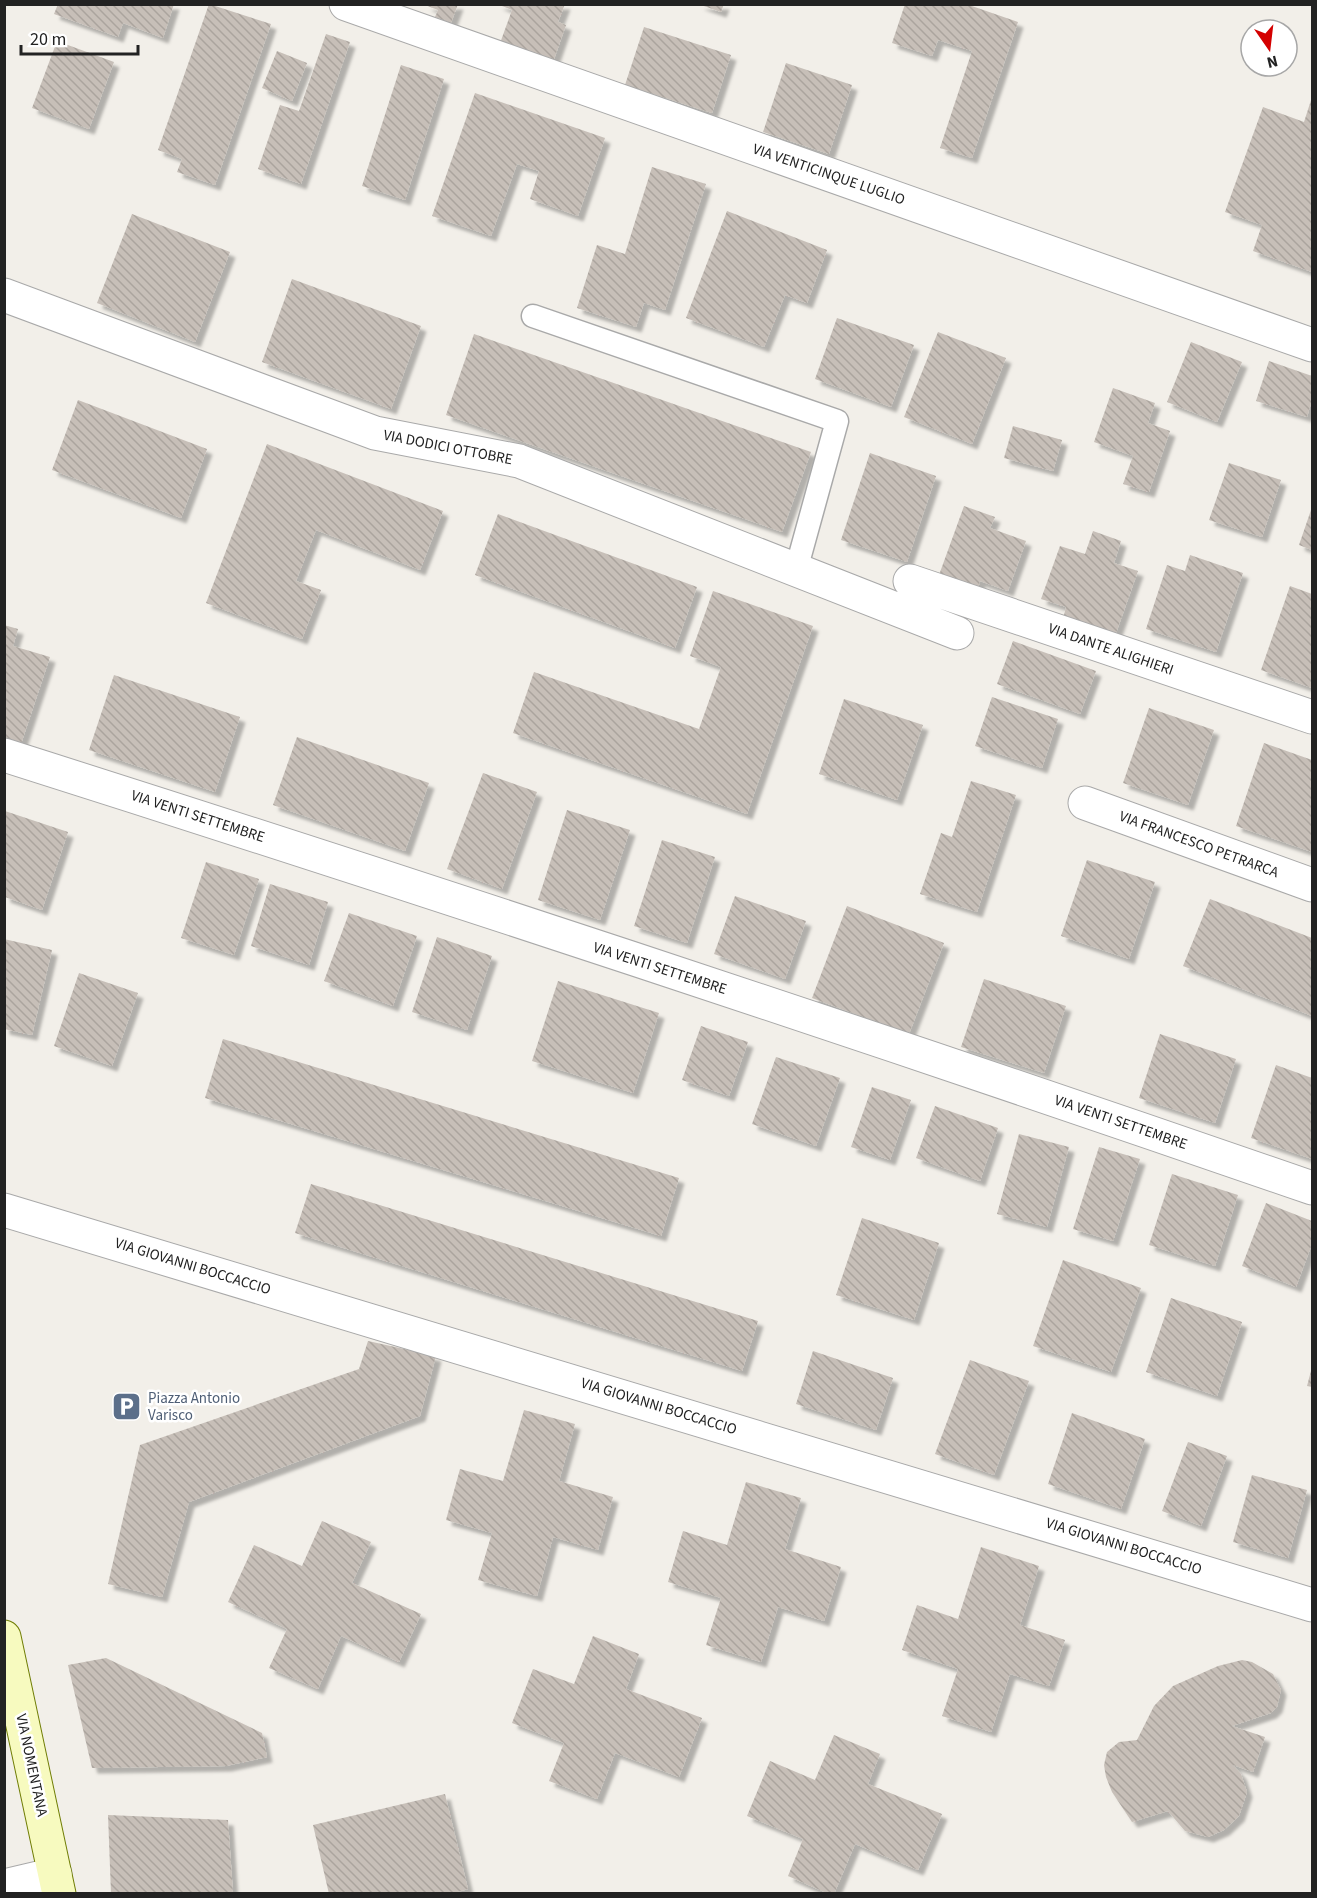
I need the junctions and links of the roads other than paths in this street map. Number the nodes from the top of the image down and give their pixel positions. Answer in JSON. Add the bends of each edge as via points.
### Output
{"nodes":[{"id":1,"x":346,"y":4,"type":"edge"},
{"id":2,"x":4,"y":295,"type":"edge"},
{"id":3,"x":533,"y":316,"type":"dead end"},
{"id":4,"x":1312,"y":345,"type":"edge"},
{"id":5,"x":796,"y":570,"type":"junction"},
{"id":6,"x":910,"y":581,"type":"dead end"},
{"id":7,"x":957,"y":633,"type":"dead end"},
{"id":8,"x":1312,"y":717,"type":"edge"},
{"id":9,"x":4,"y":755,"type":"edge"},
{"id":10,"x":1085,"y":803,"type":"dead end"},
{"id":11,"x":1312,"y":885,"type":"edge"},
{"id":12,"x":1312,"y":1188,"type":"edge"},
{"id":13,"x":4,"y":1210,"type":"edge"},
{"id":14,"x":1312,"y":1605,"type":"edge"},
{"id":15,"x":4,"y":1637,"type":"edge"},
{"id":16,"x":57,"y":1884,"type":"edge"},
{"id":17,"x":4,"y":1886,"type":"edge"}],
"edges":[{"from":1,"to":4,"type":"street","name":"VIA VENTICINQUE LUGLIO"},
{"from":2,"to":5,"type":"street","name":"VIA DODICI OTTOBRE","via":[[375,433],[519,461]]},
{"from":3,"to":5,"type":"lane","via":[[837,421]]},
{"from":5,"to":7,"type":"street","name":"VIA DODICI OTTOBRE"},
{"from":6,"to":8,"type":"street","name":"VIA DANTE ALIGHIERI"},
{"from":9,"to":12,"type":"street","name":"VIA VENTI SETTEMBRE","via":[[997,1079]]},
{"from":10,"to":11,"type":"street","name":"VIA FRANCESCO PETRARCA"},
{"from":13,"to":14,"type":"street","name":"VIA GIOVANNI BOCCACCIO"},
{"from":15,"to":16,"type":"street","name":"VIA NOMENTANA"},
{"from":16,"to":17,"type":"street"}]}
